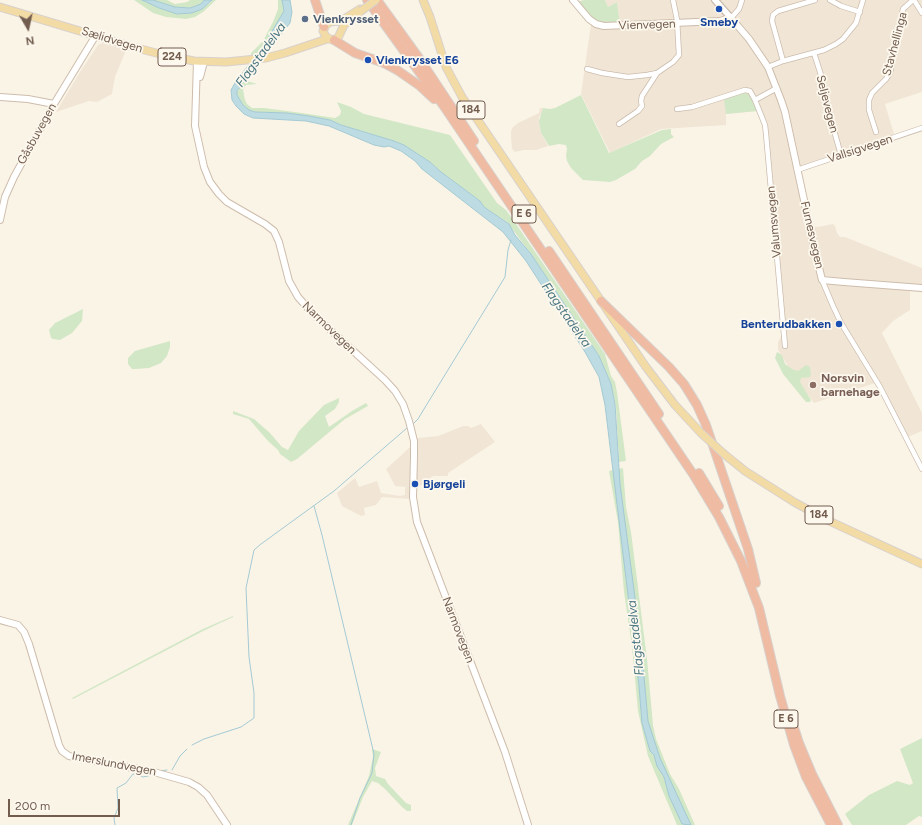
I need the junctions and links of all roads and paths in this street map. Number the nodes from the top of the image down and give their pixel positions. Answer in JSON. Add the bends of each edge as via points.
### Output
{"nodes":[{"id":1,"x":315,"y":0,"type":"edge"},
{"id":2,"x":367,"y":0,"type":"edge"},
{"id":3,"x":372,"y":0,"type":"edge"},
{"id":4,"x":376,"y":0,"type":"edge"},
{"id":5,"x":423,"y":0,"type":"edge"},
{"id":6,"x":573,"y":0,"type":"edge"},
{"id":7,"x":673,"y":0,"type":"edge"},
{"id":8,"x":715,"y":0,"type":"edge"},
{"id":9,"x":742,"y":0,"type":"edge"},
{"id":10,"x":815,"y":0,"type":"edge"},
{"id":11,"x":830,"y":0,"type":"edge"},
{"id":12,"x":863,"y":0,"type":"edge"},
{"id":13,"x":913,"y":0,"type":"edge"},
{"id":14,"x":0,"y":6,"type":"edge"},
{"id":15,"x":360,"y":10,"type":"junction"},
{"id":16,"x":860,"y":12,"type":"junction"},
{"id":17,"x":922,"y":13,"type":"edge"},
{"id":18,"x":731,"y":18,"type":"junction"},
{"id":19,"x":335,"y":22,"type":"junction"},
{"id":20,"x":678,"y":24,"type":"junction"},
{"id":21,"x":324,"y":29,"type":"junction"},
{"id":22,"x":341,"y":30,"type":"junction"},
{"id":23,"x":93,"y":35,"type":"junction"},
{"id":24,"x":331,"y":40,"type":"junction"},
{"id":25,"x":310,"y":44,"type":"junction"},
{"id":26,"x":814,"y":53,"type":"junction"},
{"id":27,"x":200,"y":61,"type":"junction"},
{"id":28,"x":783,"y":61,"type":"junction"},
{"id":29,"x":768,"y":67,"type":"junction"},
{"id":30,"x":587,"y":70,"type":"dead end"},
{"id":31,"x":657,"y":72,"type":"junction"},
{"id":32,"x":777,"y":88,"type":"junction"},
{"id":33,"x":0,"y":97,"type":"edge"},
{"id":34,"x":755,"y":100,"type":"junction"},
{"id":35,"x":54,"y":104,"type":"junction"},
{"id":36,"x":443,"y":105,"type":"junction"},
{"id":37,"x":648,"y":105,"type":"dead end"},
{"id":38,"x":642,"y":106,"type":"junction"},
{"id":39,"x":677,"y":109,"type":"dead end"},
{"id":40,"x":619,"y":124,"type":"dead end"},
{"id":41,"x":922,"y":128,"type":"edge"},
{"id":42,"x":876,"y":132,"type":"dead end"},
{"id":43,"x":840,"y":155,"type":"junction"},
{"id":44,"x":797,"y":170,"type":"junction"},
{"id":45,"x":0,"y":220,"type":"edge"},
{"id":46,"x":822,"y":280,"type":"junction"},
{"id":47,"x":922,"y":288,"type":"edge"},
{"id":48,"x":601,"y":301,"type":"junction"},
{"id":49,"x":785,"y":346,"type":"dead end"},
{"id":50,"x":922,"y":469,"type":"edge"},
{"id":51,"x":922,"y":564,"type":"edge"},
{"id":52,"x":756,"y":584,"type":"junction"},
{"id":53,"x":0,"y":620,"type":"edge"},
{"id":54,"x":227,"y":825,"type":"edge"},
{"id":55,"x":528,"y":825,"type":"edge"},
{"id":56,"x":831,"y":825,"type":"edge"},
{"id":57,"x":838,"y":825,"type":"edge"}],
"edges":[{"from":1,"to":21,"type":"highway"},
{"from":2,"to":36,"type":"highway","number":"E 6"},
{"from":3,"to":15,"type":"main road","number":"224","bridge":true},
{"from":4,"to":15,"type":"main road","number":"224","bridge":true},
{"from":4,"to":52,"type":"highway","number":"E 6","via":[[423,65],[707,486],[734,533]]},
{"from":5,"to":48,"type":"main road","number":"184","via":[[446,67],[458,91]]},
{"from":6,"to":20,"type":"main road","name":"Vienvegen","via":[[589,19],[600,25]]},
{"from":7,"to":20,"type":"street"},
{"from":8,"to":18,"type":"street","name":"Furnesvegen"},
{"from":9,"to":18,"type":"street","via":[[739,9]]},
{"from":10,"to":28,"type":"street","via":[[772,15]]},
{"from":11,"to":16,"type":"street"},
{"from":12,"to":16,"type":"street"},
{"from":13,"to":17,"type":"street"},
{"from":13,"to":42,"type":"street","name":"Stavhellinga","via":[[903,9],[890,73],[870,97],[869,110]]},
{"from":14,"to":23,"type":"main road","name":"Sælidvegen","number":"224"},
{"from":15,"to":19,"type":"main road","number":"224"},
{"from":15,"to":22,"type":"main road","number":"224"},
{"from":16,"to":26,"type":"street","via":[[856,23],[843,39]]},
{"from":18,"to":20,"type":"main road","name":"Vienvegen"},
{"from":18,"to":29,"type":"main road","name":"Furnesvegen"},
{"from":19,"to":21,"type":"main road","number":"224","via":[[330,22]]},
{"from":19,"to":22,"type":"main road"},
{"from":20,"to":31,"type":"street","via":[[679,55]]},
{"from":21,"to":24,"type":"main road","via":[[324,36]]},
{"from":21,"to":25,"type":"main road","number":"224"},
{"from":22,"to":24,"type":"main road","number":"224","via":[[340,36]]},
{"from":23,"to":27,"type":"main road","name":"Sælidvegen","number":"224","via":[[164,55]]},
{"from":23,"to":35,"type":"main road","name":"Gåsbuvegen"},
{"from":24,"to":25,"type":"main road","number":"224"},
{"from":24,"to":36,"type":"highway","number":"E 6","via":[[397,70]]},
{"from":25,"to":27,"type":"main road","name":"Sælidvegen","number":"224","via":[[266,58]]},
{"from":26,"to":28,"type":"street"},
{"from":26,"to":43,"type":"street","name":"Seljevegen"},
{"from":27,"to":55,"type":"main road","name":"Narmovegen","via":[[195,114],[197,135],[207,177],[213,188],[227,202],[274,231],[288,281],[298,297],[392,387],[403,404],[412,430],[413,502],[417,522],[502,746]]},
{"from":28,"to":29,"type":"street"},
{"from":29,"to":32,"type":"main road","name":"Furnesvegen"},
{"from":30,"to":31,"type":"street","via":[[628,77]]},
{"from":31,"to":38,"type":"street","via":[[642,96]]},
{"from":32,"to":34,"type":"street"},
{"from":32,"to":44,"type":"main road","name":"Furnesvegen","via":[[785,112]]},
{"from":33,"to":35,"type":"main road"},
{"from":34,"to":39,"type":"street","via":[[750,91],[745,90],[692,107]]},
{"from":34,"to":49,"type":"street","name":"Valumsvegen","via":[[765,125]]},
{"from":35,"to":45,"type":"main road","name":"Gåsbuvegen","via":[[10,186]]},
{"from":36,"to":56,"type":"highway","number":"E 6","via":[[711,502],[741,561],[759,608],[794,745],[811,787]]},
{"from":37,"to":38,"type":"street"},
{"from":38,"to":40,"type":"street"},
{"from":41,"to":43,"type":"street","name":"Vallsigvegen"},
{"from":43,"to":44,"type":"street","name":"Vallsigvegen"},
{"from":44,"to":46,"type":"main road","name":"Furnesvegen"},
{"from":46,"to":47,"type":"main road"},
{"from":46,"to":50,"type":"street","name":"Furnesvegen","via":[[841,323],[880,388]]},
{"from":48,"to":51,"type":"main road","number":"184","bridge":true,"via":[[658,384],[701,433],[724,454],[746,472],[794,502]]},
{"from":48,"to":52,"type":"highway","number":"E 6","via":[[669,367],[694,399],[706,425],[748,549]]},
{"from":52,"to":57,"type":"highway","number":"E 6","via":[[799,743]]},
{"from":53,"to":54,"type":"main road","name":"Imerslundvegen","via":[[18,625],[24,632],[62,752],[69,756],[154,772],[189,782],[207,795]]}]}
